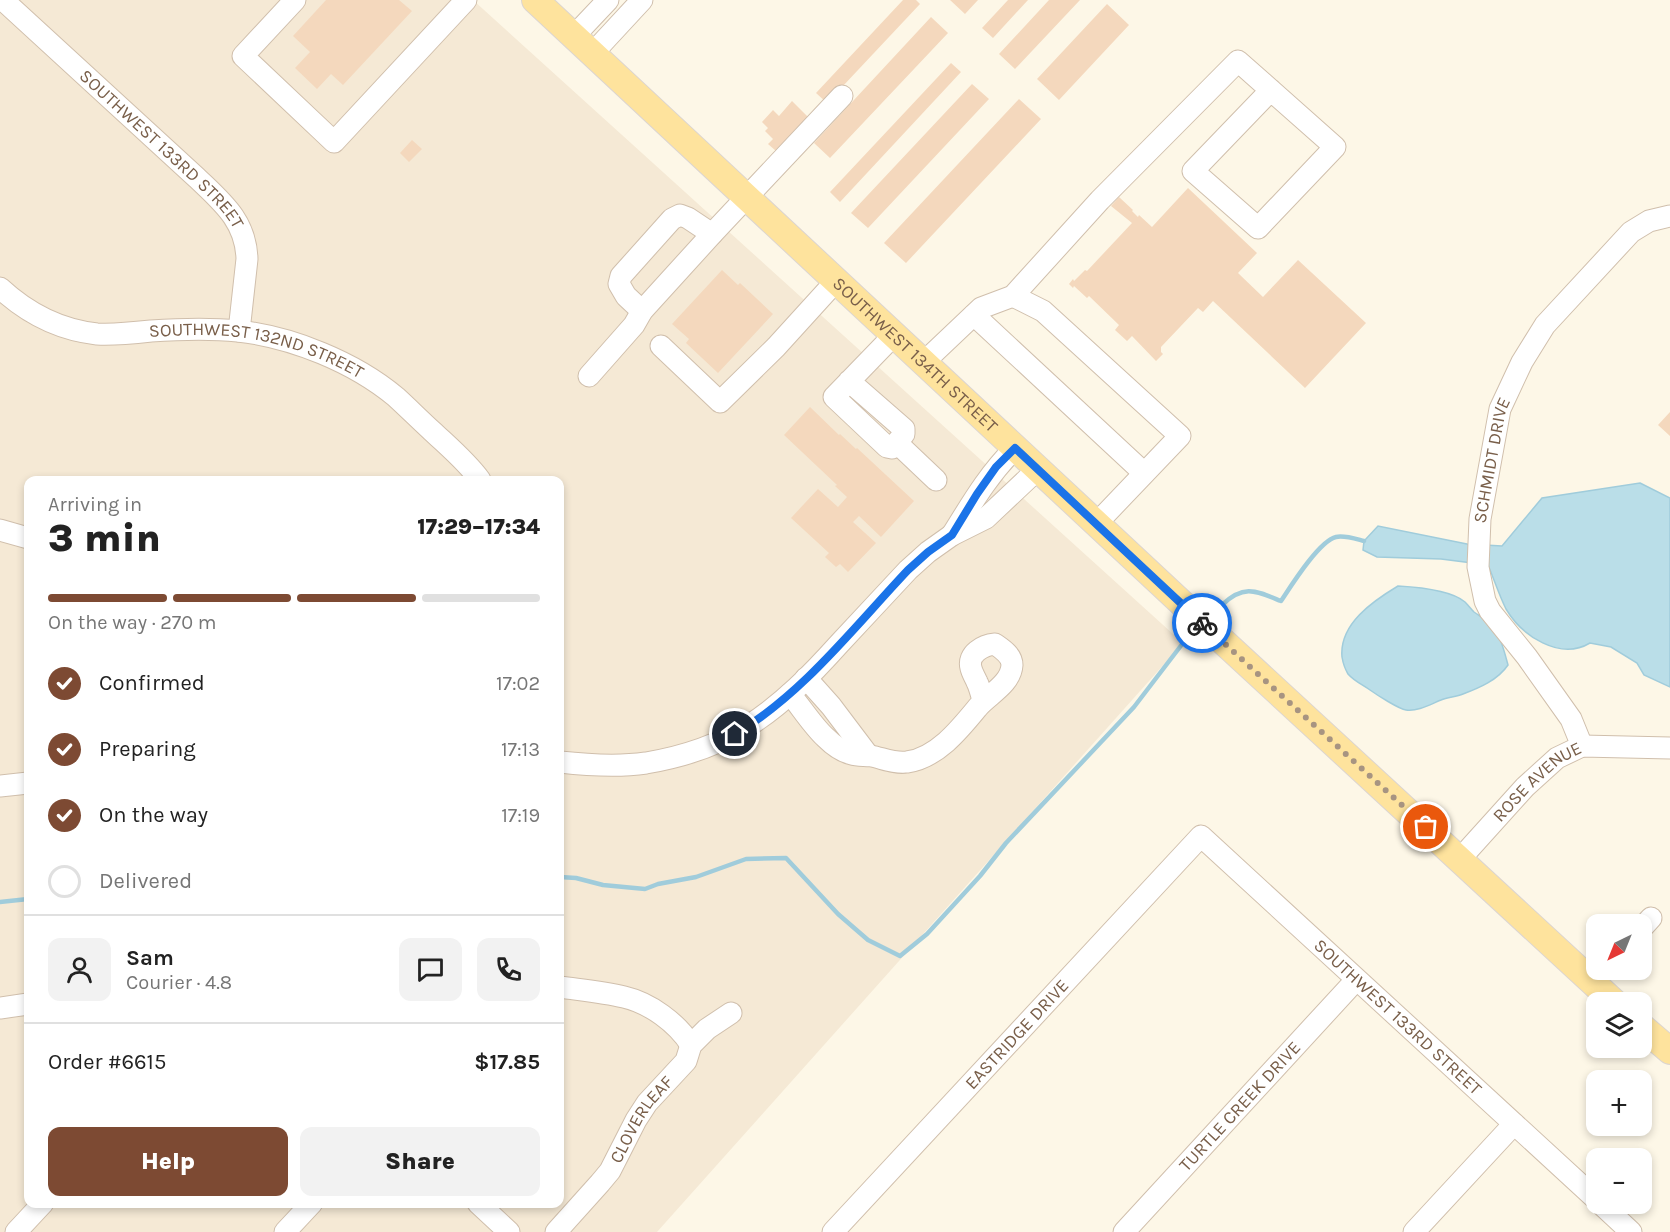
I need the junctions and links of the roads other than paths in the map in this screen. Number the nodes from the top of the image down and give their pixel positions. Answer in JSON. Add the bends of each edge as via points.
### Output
{"nodes":[{"id":1,"x":3,"y":0,"type":"edge"},
{"id":2,"x":295,"y":0,"type":"edge"},
{"id":3,"x":534,"y":0,"type":"edge"},
{"id":4,"x":608,"y":0,"type":"edge"},
{"id":5,"x":642,"y":0,"type":"edge"},
{"id":6,"x":453,"y":5,"type":"edge"},
{"id":7,"x":583,"y":45,"type":"junction"},
{"id":8,"x":1271,"y":90,"type":"junction"},
{"id":9,"x":842,"y":96,"type":"dead end"},
{"id":10,"x":747,"y":198,"type":"junction"},
{"id":11,"x":1670,"y":199,"type":"edge"},
{"id":12,"x":1662,"y":218,"type":"edge"},
{"id":13,"x":712,"y":234,"type":"junction"},
{"id":14,"x":836,"y":281,"type":"junction"},
{"id":15,"x":0,"y":288,"type":"edge"},
{"id":16,"x":1013,"y":296,"type":"junction"},
{"id":17,"x":642,"y":311,"type":"junction"},
{"id":18,"x":974,"y":315,"type":"junction"},
{"id":19,"x":239,"y":331,"type":"junction"},
{"id":20,"x":894,"y":335,"type":"junction"},
{"id":21,"x":661,"y":346,"type":"dead end"},
{"id":22,"x":923,"y":363,"type":"junction"},
{"id":23,"x":589,"y":376,"type":"dead end"},
{"id":24,"x":1015,"y":448,"type":"junction"},
{"id":25,"x":1038,"y":469,"type":"junction"},
{"id":26,"x":1144,"y":473,"type":"junction"},
{"id":27,"x":477,"y":476,"type":"edge"},
{"id":28,"x":936,"y":480,"type":"dead end"},
{"id":29,"x":1096,"y":524,"type":"junction"},
{"id":30,"x":0,"y":530,"type":"edge"},
{"id":31,"x":952,"y":535,"type":"junction"},
{"id":32,"x":24,"y":537,"type":"edge"},
{"id":33,"x":806,"y":678,"type":"junction"},
{"id":34,"x":790,"y":694,"type":"junction"},
{"id":35,"x":984,"y":700,"type":"dead end"},
{"id":36,"x":1582,"y":746,"type":"junction"},
{"id":37,"x":1670,"y":748,"type":"edge"},
{"id":38,"x":868,"y":755,"type":"junction"},
{"id":39,"x":564,"y":762,"type":"edge"},
{"id":40,"x":24,"y":783,"type":"edge"},
{"id":41,"x":0,"y":786,"type":"edge"},
{"id":42,"x":1201,"y":836,"type":"joint"},
{"id":43,"x":1460,"y":859,"type":"junction"},
{"id":44,"x":1586,"y":966,"type":"edge"},
{"id":45,"x":1356,"y":980,"type":"junction"},
{"id":46,"x":564,"y":988,"type":"edge"},
{"id":47,"x":24,"y":1005,"type":"edge"},
{"id":48,"x":0,"y":1008,"type":"edge"},
{"id":49,"x":731,"y":1013,"type":"dead end"},
{"id":50,"x":1652,"y":1035,"type":"edge"},
{"id":51,"x":691,"y":1045,"type":"junction"},
{"id":52,"x":1670,"y":1051,"type":"edge"},
{"id":53,"x":1514,"y":1124,"type":"junction"},
{"id":54,"x":1586,"y":1190,"type":"edge"},
{"id":55,"x":38,"y":1208,"type":"edge"},
{"id":56,"x":307,"y":1208,"type":"edge"},
{"id":57,"x":483,"y":1208,"type":"edge"},
{"id":58,"x":1612,"y":1214,"type":"edge"},
{"id":59,"x":16,"y":1232,"type":"edge"},
{"id":60,"x":285,"y":1232,"type":"edge"},
{"id":61,"x":509,"y":1232,"type":"edge"},
{"id":62,"x":556,"y":1232,"type":"edge"},
{"id":63,"x":833,"y":1232,"type":"edge"},
{"id":64,"x":1124,"y":1232,"type":"edge"},
{"id":65,"x":1414,"y":1232,"type":"edge"},
{"id":66,"x":1631,"y":1232,"type":"edge"}],
"edges":[{"from":1,"to":19,"type":"street","name":"SOUTHWEST 133RD STREET","via":[[232,214],[247,247]]},
{"from":2,"to":6,"type":"street","via":[[243,56],[334,142]]},
{"from":3,"to":7,"type":"main road","name":"SOUTHWEST 134TH STREET"},
{"from":4,"to":7,"type":"street"},
{"from":5,"to":7,"type":"street"},
{"from":7,"to":10,"type":"main road","name":"SOUTHWEST 134TH STREET"},
{"from":8,"to":8,"type":"street","via":[[1335,147],[1258,228],[1194,171]]},
{"from":8,"to":16,"type":"street","via":[[1238,61]]},
{"from":9,"to":10,"type":"street"},
{"from":10,"to":13,"type":"street"},
{"from":10,"to":14,"type":"main road","name":"SOUTHWEST 134TH STREET"},
{"from":11,"to":12,"type":"street"},
{"from":12,"to":36,"type":"street","name":"SCHMIDT DRIVE","via":[[1649,221],[1624,239],[1545,325],[1522,362],[1500,409],[1480,519],[1478,567],[1485,601],[1571,719]]},
{"from":13,"to":17,"type":"street"},
{"from":13,"to":17,"type":"street","via":[[680,215],[672,219],[621,276],[619,284],[626,296]]},
{"from":14,"to":20,"type":"main road","name":"SOUTHWEST 134TH STREET"},
{"from":14,"to":21,"type":"street","via":[[720,402]]},
{"from":15,"to":19,"type":"street","name":"SOUTHWEST 132ND STREET","via":[[50,322],[82,332]]},
{"from":16,"to":18,"type":"street","via":[[981,308]]},
{"from":16,"to":26,"type":"street","via":[[1043,311],[1180,436]]},
{"from":17,"to":23,"type":"street"},
{"from":18,"to":22,"type":"street"},
{"from":18,"to":26,"type":"street"},
{"from":19,"to":27,"type":"street","name":"SOUTHWEST 132ND STREET","via":[[298,344],[370,379],[395,396]]},
{"from":20,"to":22,"type":"main road","name":"SOUTHWEST 134TH STREET"},
{"from":20,"to":28,"type":"street","via":[[834,399],[887,447],[897,443]]},
{"from":22,"to":24,"type":"main road","name":"SOUTHWEST 134TH STREET"},
{"from":24,"to":25,"type":"main road","name":"SOUTHWEST 134TH STREET"},
{"from":24,"to":31,"type":"street","via":[[996,467]]},
{"from":25,"to":29,"type":"main road","name":"SOUTHWEST 134TH STREET"},
{"from":25,"to":31,"type":"street","via":[[986,518]]},
{"from":26,"to":29,"type":"street"},
{"from":29,"to":43,"type":"main road","name":"SOUTHWEST 134TH STREET"},
{"from":30,"to":32,"type":"street"},
{"from":31,"to":33,"type":"street","via":[[908,570]]},
{"from":33,"to":34,"type":"street"},
{"from":33,"to":38,"type":"street"},
{"from":34,"to":38,"type":"street","via":[[824,736],[839,748]]},
{"from":34,"to":39,"type":"street","via":[[735,734],[678,755],[637,764]]},
{"from":35,"to":38,"type":"street","via":[[962,727],[923,758],[905,763]]},
{"from":36,"to":37,"type":"street","name":"ROSE AVENUE"},
{"from":36,"to":43,"type":"street","name":"ROSE AVENUE","via":[[1540,771]]},
{"from":40,"to":41,"type":"street"},
{"from":42,"to":45,"type":"street","name":"SOUTHWEST 133RD STREET"},
{"from":42,"to":63,"type":"street","name":"EASTRIDGE DRIVE"},
{"from":43,"to":44,"type":"main road","name":"SOUTHWEST 134TH STREET"},
{"from":45,"to":53,"type":"street","name":"SOUTHWEST 133RD STREET"},
{"from":45,"to":64,"type":"street","name":"TURTLE CREEK DRIVE"},
{"from":46,"to":51,"type":"street","via":[[638,1002],[679,1028]]},
{"from":47,"to":48,"type":"street"},
{"from":49,"to":51,"type":"street","name":"CLOVERLEAF"},
{"from":50,"to":52,"type":"main road"},
{"from":51,"to":62,"type":"street","name":"CLOVERLEAF","via":[[686,1061],[636,1120],[610,1171]]},
{"from":53,"to":54,"type":"street","name":"SOUTHWEST 133RD STREET"},
{"from":53,"to":65,"type":"street"},
{"from":55,"to":59,"type":"street"},
{"from":56,"to":60,"type":"street"},
{"from":57,"to":61,"type":"street"},
{"from":58,"to":66,"type":"street"}]}
